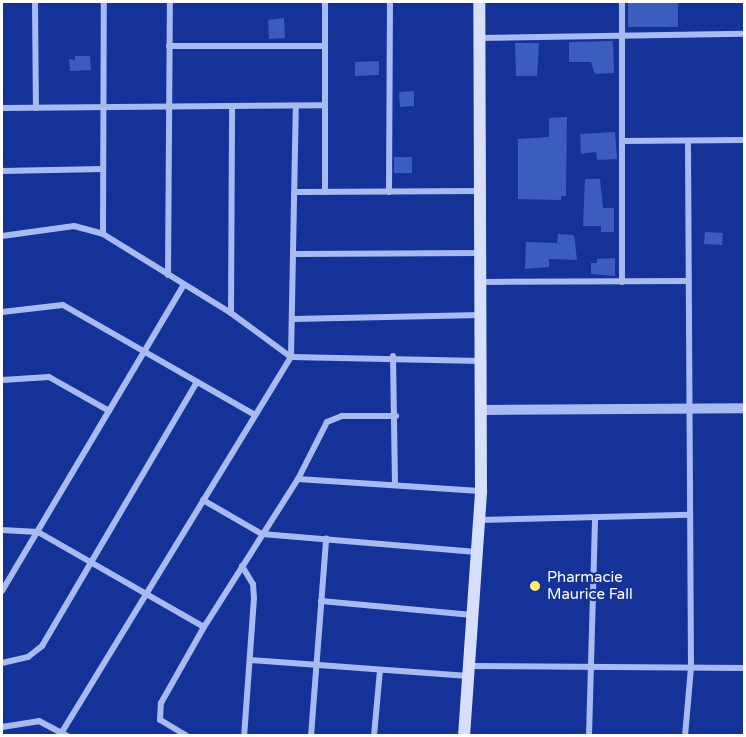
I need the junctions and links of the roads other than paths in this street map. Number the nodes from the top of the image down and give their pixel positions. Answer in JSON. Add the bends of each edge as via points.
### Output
{"nodes":[{"id":1,"x":35,"y":2,"type":"edge"},
{"id":2,"x":104,"y":2,"type":"edge"},
{"id":3,"x":170,"y":2,"type":"edge"},
{"id":4,"x":326,"y":2,"type":"edge"},
{"id":5,"x":390,"y":2,"type":"edge"},
{"id":6,"x":480,"y":2,"type":"edge"},
{"id":7,"x":622,"y":2,"type":"edge"},
{"id":8,"x":744,"y":34,"type":"edge"},
{"id":9,"x":622,"y":36,"type":"junction"},
{"id":10,"x":480,"y":38,"type":"junction"},
{"id":11,"x":169,"y":46,"type":"junction"},
{"id":12,"x":325,"y":46,"type":"junction"},
{"id":13,"x":325,"y":105,"type":"junction"},
{"id":14,"x":232,"y":106,"type":"junction"},
{"id":15,"x":296,"y":106,"type":"junction"},
{"id":16,"x":103,"y":107,"type":"junction"},
{"id":17,"x":169,"y":107,"type":"junction"},
{"id":18,"x":2,"y":108,"type":"edge"},
{"id":19,"x":36,"y":108,"type":"junction"},
{"id":20,"x":744,"y":140,"type":"edge"},
{"id":21,"x":622,"y":141,"type":"junction"},
{"id":22,"x":688,"y":141,"type":"junction"},
{"id":23,"x":103,"y":169,"type":"junction"},
{"id":24,"x":2,"y":171,"type":"edge"},
{"id":25,"x":482,"y":191,"type":"junction"},
{"id":26,"x":296,"y":192,"type":"junction"},
{"id":27,"x":325,"y":192,"type":"junction"},
{"id":28,"x":389,"y":192,"type":"junction"},
{"id":29,"x":103,"y":234,"type":"junction"},
{"id":30,"x":2,"y":236,"type":"edge"},
{"id":31,"x":482,"y":253,"type":"junction"},
{"id":32,"x":295,"y":254,"type":"junction"},
{"id":33,"x":168,"y":275,"type":"junction"},
{"id":34,"x":688,"y":281,"type":"junction"},
{"id":35,"x":482,"y":282,"type":"junction"},
{"id":36,"x":622,"y":282,"type":"junction"},
{"id":37,"x":184,"y":285,"type":"junction"},
{"id":38,"x":2,"y":312,"type":"edge"},
{"id":39,"x":231,"y":313,"type":"junction"},
{"id":40,"x":482,"y":315,"type":"junction"},
{"id":41,"x":292,"y":319,"type":"junction"},
{"id":42,"x":145,"y":352,"type":"junction"},
{"id":43,"x":393,"y":356,"type":"junction"},
{"id":44,"x":291,"y":357,"type":"junction"},
{"id":45,"x":481,"y":361,"type":"junction"},
{"id":46,"x":2,"y":380,"type":"edge"},
{"id":47,"x":196,"y":383,"type":"junction"},
{"id":48,"x":689,"y":408,"type":"junction"},
{"id":49,"x":744,"y":408,"type":"edge"},
{"id":50,"x":483,"y":410,"type":"junction"},
{"id":51,"x":109,"y":411,"type":"junction"},
{"id":52,"x":255,"y":416,"type":"junction"},
{"id":53,"x":396,"y":416,"type":"junction"},
{"id":54,"x":298,"y":479,"type":"junction"},
{"id":55,"x":395,"y":485,"type":"junction"},
{"id":56,"x":481,"y":491,"type":"junction"},
{"id":57,"x":203,"y":500,"type":"junction"},
{"id":58,"x":690,"y":515,"type":"junction"},
{"id":59,"x":595,"y":517,"type":"junction"},
{"id":60,"x":479,"y":520,"type":"junction"},
{"id":61,"x":2,"y":530,"type":"edge"},
{"id":62,"x":38,"y":532,"type":"junction"},
{"id":63,"x":262,"y":534,"type":"junction"},
{"id":64,"x":326,"y":539,"type":"junction"},
{"id":65,"x":477,"y":552,"type":"junction"},
{"id":66,"x":89,"y":563,"type":"junction"},
{"id":67,"x":242,"y":566,"type":"junction"},
{"id":68,"x":2,"y":591,"type":"edge"},
{"id":69,"x":146,"y":595,"type":"junction"},
{"id":70,"x":321,"y":601,"type":"junction"},
{"id":71,"x":472,"y":615,"type":"junction"},
{"id":72,"x":204,"y":627,"type":"junction"},
{"id":73,"x":250,"y":660,"type":"junction"},
{"id":74,"x":2,"y":663,"type":"edge"},
{"id":75,"x":316,"y":664,"type":"junction"},
{"id":76,"x":593,"y":667,"type":"junction"},
{"id":77,"x":691,"y":667,"type":"junction"},
{"id":78,"x":744,"y":668,"type":"edge"},
{"id":79,"x":380,"y":670,"type":"junction"},
{"id":80,"x":468,"y":671,"type":"junction"},
{"id":81,"x":2,"y":727,"type":"edge"},
{"id":82,"x":65,"y":734,"type":"edge"},
{"id":83,"x":187,"y":735,"type":"edge"},
{"id":84,"x":244,"y":735,"type":"edge"},
{"id":85,"x":311,"y":735,"type":"edge"},
{"id":86,"x":374,"y":735,"type":"edge"},
{"id":87,"x":464,"y":735,"type":"edge"},
{"id":88,"x":589,"y":735,"type":"edge"},
{"id":89,"x":685,"y":735,"type":"edge"}],
"edges":[{"from":1,"to":19,"type":"street"},
{"from":2,"to":16,"type":"street"},
{"from":3,"to":11,"type":"street"},
{"from":4,"to":12,"type":"street"},
{"from":5,"to":28,"type":"street"},
{"from":6,"to":10,"type":"main road"},
{"from":7,"to":9,"type":"street"},
{"from":8,"to":9,"type":"street"},
{"from":9,"to":10,"type":"street"},
{"from":9,"to":21,"type":"street"},
{"from":10,"to":25,"type":"main road"},
{"from":11,"to":12,"type":"street"},
{"from":11,"to":17,"type":"street"},
{"from":12,"to":13,"type":"street"},
{"from":13,"to":15,"type":"street"},
{"from":13,"to":27,"type":"street"},
{"from":14,"to":15,"type":"street"},
{"from":14,"to":17,"type":"street"},
{"from":14,"to":39,"type":"street"},
{"from":15,"to":26,"type":"street"},
{"from":16,"to":17,"type":"street"},
{"from":16,"to":19,"type":"street"},
{"from":16,"to":23,"type":"street"},
{"from":17,"to":33,"type":"street"},
{"from":18,"to":19,"type":"street"},
{"from":20,"to":22,"type":"street"},
{"from":21,"to":22,"type":"street"},
{"from":21,"to":36,"type":"street"},
{"from":22,"to":34,"type":"street"},
{"from":23,"to":24,"type":"street"},
{"from":23,"to":29,"type":"street"},
{"from":25,"to":28,"type":"street"},
{"from":25,"to":31,"type":"main road"},
{"from":26,"to":27,"type":"street"},
{"from":26,"to":32,"type":"street"},
{"from":27,"to":28,"type":"street"},
{"from":29,"to":30,"type":"street","via":[[74,226]]},
{"from":29,"to":33,"type":"street"},
{"from":31,"to":32,"type":"street"},
{"from":31,"to":35,"type":"main road"},
{"from":32,"to":41,"type":"street"},
{"from":33,"to":37,"type":"street"},
{"from":34,"to":36,"type":"street"},
{"from":34,"to":48,"type":"street"},
{"from":35,"to":36,"type":"street"},
{"from":35,"to":40,"type":"main road"},
{"from":37,"to":39,"type":"street"},
{"from":37,"to":42,"type":"street"},
{"from":38,"to":42,"type":"street","via":[[63,305]]},
{"from":39,"to":44,"type":"street"},
{"from":40,"to":41,"type":"street"},
{"from":40,"to":45,"type":"main road"},
{"from":41,"to":44,"type":"street"},
{"from":42,"to":47,"type":"street"},
{"from":42,"to":51,"type":"street"},
{"from":43,"to":44,"type":"street"},
{"from":43,"to":45,"type":"street"},
{"from":43,"to":53,"type":"street"},
{"from":44,"to":52,"type":"street"},
{"from":45,"to":50,"type":"main road"},
{"from":46,"to":51,"type":"street","via":[[49,377]]},
{"from":47,"to":52,"type":"street"},
{"from":47,"to":66,"type":"street"},
{"from":48,"to":49,"type":"street"},
{"from":48,"to":50,"type":"street"},
{"from":48,"to":58,"type":"street"},
{"from":50,"to":56,"type":"main road"},
{"from":51,"to":62,"type":"street"},
{"from":52,"to":57,"type":"street"},
{"from":53,"to":54,"type":"street","via":[[333,417]]},
{"from":53,"to":55,"type":"street"},
{"from":54,"to":55,"type":"street"},
{"from":54,"to":63,"type":"street"},
{"from":55,"to":56,"type":"street"},
{"from":56,"to":60,"type":"main road"},
{"from":57,"to":63,"type":"street"},
{"from":57,"to":69,"type":"street"},
{"from":58,"to":59,"type":"street"},
{"from":58,"to":77,"type":"street"},
{"from":59,"to":60,"type":"street"},
{"from":59,"to":76,"type":"street"},
{"from":60,"to":65,"type":"main road"},
{"from":61,"to":62,"type":"street"},
{"from":62,"to":66,"type":"street"},
{"from":62,"to":68,"type":"street"},
{"from":63,"to":64,"type":"street"},
{"from":63,"to":67,"type":"street"},
{"from":64,"to":65,"type":"street"},
{"from":64,"to":70,"type":"street"},
{"from":65,"to":71,"type":"main road"},
{"from":66,"to":69,"type":"street"},
{"from":66,"to":74,"type":"street","via":[[35,654]]},
{"from":67,"to":72,"type":"street"},
{"from":67,"to":73,"type":"street","via":[[253,584]]},
{"from":69,"to":72,"type":"street"},
{"from":69,"to":82,"type":"street"},
{"from":70,"to":71,"type":"street"},
{"from":70,"to":75,"type":"street"},
{"from":71,"to":80,"type":"main road"},
{"from":72,"to":83,"type":"street","via":[[158,712],[160,720]]},
{"from":73,"to":75,"type":"street"},
{"from":73,"to":84,"type":"street"},
{"from":75,"to":79,"type":"street"},
{"from":75,"to":85,"type":"street"},
{"from":76,"to":77,"type":"street"},
{"from":76,"to":80,"type":"street"},
{"from":76,"to":88,"type":"street"},
{"from":77,"to":78,"type":"street"},
{"from":77,"to":89,"type":"street"},
{"from":79,"to":80,"type":"street"},
{"from":79,"to":86,"type":"street"},
{"from":80,"to":87,"type":"main road"},
{"from":81,"to":82,"type":"street","via":[[39,721]]}]}
